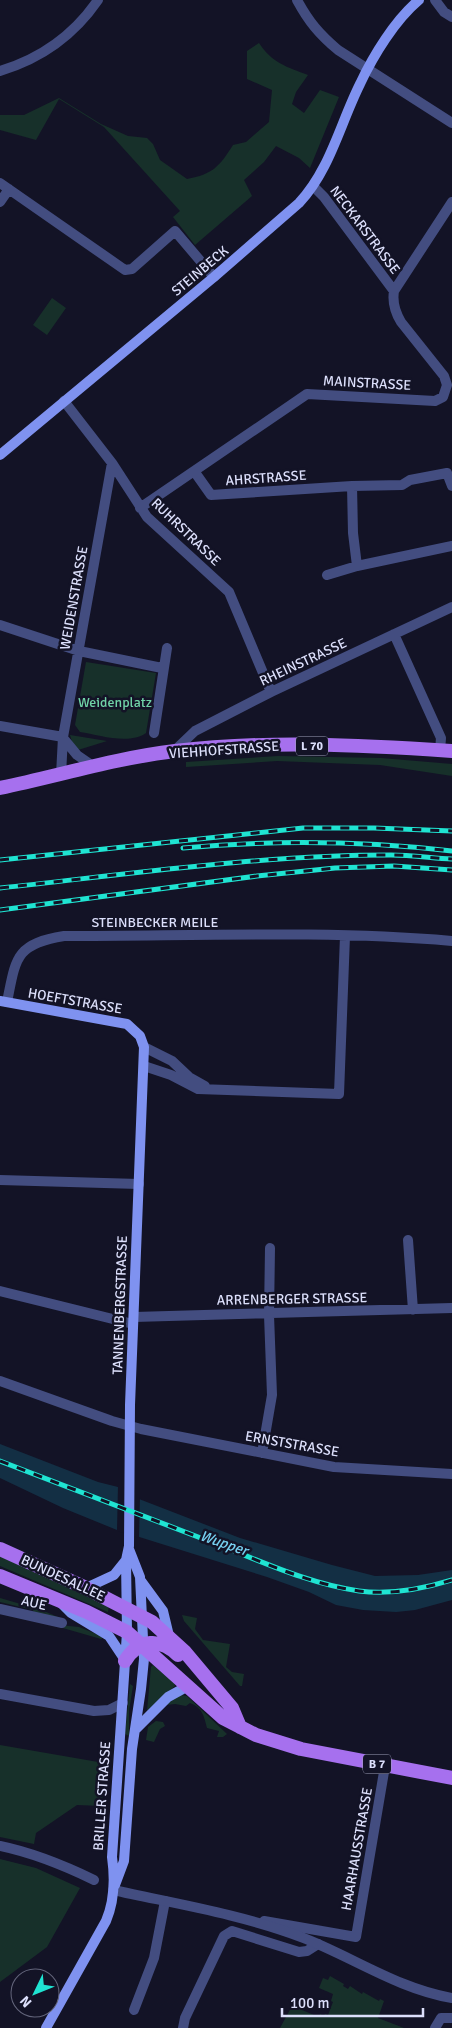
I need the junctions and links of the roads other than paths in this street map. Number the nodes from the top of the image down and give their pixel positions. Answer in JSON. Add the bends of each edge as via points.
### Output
{"nodes":[{"id":1,"x":98,"y":0,"type":"edge"},
{"id":2,"x":297,"y":0,"type":"edge"},
{"id":3,"x":419,"y":0,"type":"edge"},
{"id":4,"x":435,"y":0,"type":"edge"},
{"id":5,"x":452,"y":17,"type":"edge"},
{"id":6,"x":368,"y":68,"type":"junction"},
{"id":7,"x":0,"y":72,"type":"edge"},
{"id":8,"x":452,"y":123,"type":"edge"},
{"id":9,"x":0,"y":183,"type":"edge"},
{"id":10,"x":313,"y":186,"type":"junction"},
{"id":11,"x":9,"y":190,"type":"junction"},
{"id":12,"x":0,"y":202,"type":"edge"},
{"id":13,"x":452,"y":202,"type":"edge"},
{"id":14,"x":214,"y":277,"type":"junction"},
{"id":15,"x":394,"y":291,"type":"junction"},
{"id":16,"x":64,"y":401,"type":"junction"},
{"id":17,"x":0,"y":455,"type":"edge"},
{"id":18,"x":112,"y":463,"type":"junction"},
{"id":19,"x":194,"y":471,"type":"junction"},
{"id":20,"x":352,"y":486,"type":"junction"},
{"id":21,"x":452,"y":486,"type":"edge"},
{"id":22,"x":140,"y":508,"type":"junction"},
{"id":23,"x":452,"y":546,"type":"edge"},
{"id":24,"x":356,"y":566,"type":"junction"},
{"id":25,"x":327,"y":575,"type":"dead end"},
{"id":26,"x":452,"y":607,"type":"edge"},
{"id":27,"x":0,"y":624,"type":"edge"},
{"id":28,"x":394,"y":634,"type":"junction"},
{"id":29,"x":167,"y":648,"type":"dead end"},
{"id":30,"x":79,"y":651,"type":"junction"},
{"id":31,"x":162,"y":668,"type":"junction"},
{"id":32,"x":271,"y":692,"type":"junction"},
{"id":33,"x":0,"y":726,"type":"edge"},
{"id":34,"x":154,"y":733,"type":"dead end"},
{"id":35,"x":63,"y":738,"type":"junction"},
{"id":36,"x":446,"y":750,"type":"edge"},
{"id":37,"x":172,"y":752,"type":"junction"},
{"id":38,"x":93,"y":766,"type":"junction"},
{"id":39,"x":61,"y":775,"type":"junction"},
{"id":40,"x":0,"y":788,"type":"edge"},
{"id":41,"x":345,"y":936,"type":"junction"},
{"id":42,"x":452,"y":941,"type":"edge"},
{"id":43,"x":3,"y":1002,"type":"edge"},
{"id":44,"x":144,"y":1047,"type":"junction"},
{"id":45,"x":144,"y":1066,"type":"junction"},
{"id":46,"x":210,"y":1089,"type":"junction"},
{"id":47,"x":0,"y":1180,"type":"edge"},
{"id":48,"x":138,"y":1184,"type":"junction"},
{"id":49,"x":408,"y":1240,"type":"dead end"},
{"id":50,"x":270,"y":1248,"type":"dead end"},
{"id":51,"x":0,"y":1292,"type":"edge"},
{"id":52,"x":452,"y":1308,"type":"edge"},
{"id":53,"x":413,"y":1310,"type":"junction"},
{"id":54,"x":269,"y":1314,"type":"junction"},
{"id":55,"x":134,"y":1321,"type":"junction"},
{"id":56,"x":0,"y":1381,"type":"edge"},
{"id":57,"x":129,"y":1427,"type":"junction"},
{"id":58,"x":262,"y":1453,"type":"junction"},
{"id":59,"x":452,"y":1474,"type":"edge"},
{"id":60,"x":128,"y":1546,"type":"junction"},
{"id":61,"x":0,"y":1549,"type":"edge"},
{"id":62,"x":126,"y":1560,"type":"junction"},
{"id":63,"x":0,"y":1576,"type":"edge"},
{"id":64,"x":140,"y":1578,"type":"junction"},
{"id":65,"x":86,"y":1588,"type":"junction"},
{"id":66,"x":57,"y":1600,"type":"junction"},
{"id":67,"x":127,"y":1608,"type":"junction"},
{"id":68,"x":0,"y":1609,"type":"edge"},
{"id":69,"x":143,"y":1616,"type":"junction"},
{"id":70,"x":62,"y":1623,"type":"dead end"},
{"id":71,"x":127,"y":1632,"type":"junction"},
{"id":72,"x":169,"y":1636,"type":"junction"},
{"id":73,"x":142,"y":1645,"type":"junction"},
{"id":74,"x":125,"y":1661,"type":"junction"},
{"id":75,"x":192,"y":1670,"type":"junction"},
{"id":76,"x":208,"y":1680,"type":"junction"},
{"id":77,"x":124,"y":1682,"type":"junction"},
{"id":78,"x":188,"y":1686,"type":"junction"},
{"id":79,"x":141,"y":1689,"type":"junction"},
{"id":80,"x":0,"y":1694,"type":"edge"},
{"id":81,"x":123,"y":1703,"type":"junction"},
{"id":82,"x":240,"y":1727,"type":"junction"},
{"id":83,"x":135,"y":1730,"type":"junction"},
{"id":84,"x":385,"y":1766,"type":"junction"},
{"id":85,"x":452,"y":1778,"type":"edge"},
{"id":86,"x":116,"y":1804,"type":"junction"},
{"id":87,"x":128,"y":1805,"type":"junction"},
{"id":88,"x":0,"y":1846,"type":"edge"},
{"id":89,"x":94,"y":1880,"type":"dead end"},
{"id":90,"x":113,"y":1890,"type":"junction"},
{"id":91,"x":165,"y":1902,"type":"junction"},
{"id":92,"x":236,"y":1917,"type":"junction"},
{"id":93,"x":318,"y":1944,"type":"junction"},
{"id":94,"x":452,"y":1998,"type":"edge"},
{"id":95,"x":134,"y":2010,"type":"dead end"},
{"id":96,"x":452,"y":2018,"type":"edge"},
{"id":97,"x":46,"y":2028,"type":"edge"},
{"id":98,"x":184,"y":2028,"type":"edge"},
{"id":99,"x":435,"y":2028,"type":"edge"}],
"edges":[{"from":1,"to":7,"type":"street","via":[[82,21],[56,44]]},
{"from":2,"to":6,"type":"street","via":[[321,36]]},
{"from":3,"to":6,"type":"main road","name":"STEINBECK","via":[[399,21]]},
{"from":4,"to":5,"type":"street"},
{"from":6,"to":8,"type":"street"},
{"from":6,"to":10,"type":"main road","name":"STEINBECK"},
{"from":9,"to":11,"type":"street"},
{"from":10,"to":14,"type":"main road","name":"STEINBECK","via":[[299,203]]},
{"from":10,"to":15,"type":"street","name":"NECKARSTRASSE"},
{"from":11,"to":12,"type":"street"},
{"from":11,"to":14,"type":"street","via":[[125,270],[132,268],[175,231]]},
{"from":13,"to":15,"type":"street"},
{"from":14,"to":16,"type":"main road","name":"STEINBECK"},
{"from":15,"to":19,"type":"street","name":"MAINSTRASSE","via":[[394,303],[401,322],[446,381],[443,397],[435,401],[307,394]]},
{"from":16,"to":17,"type":"main road","name":"STEINBECK"},
{"from":16,"to":18,"type":"street","name":"RUHRSTRASSE"},
{"from":18,"to":22,"type":"street","name":"RUHRSTRASSE"},
{"from":18,"to":30,"type":"street","name":"WEIDENSTRASSE"},
{"from":19,"to":20,"type":"street","name":"AHRSTRASSE","via":[[211,495]]},
{"from":19,"to":22,"type":"street","name":"MAINSTRASSE"},
{"from":20,"to":21,"type":"street","name":"AHRSTRASSE","via":[[402,486],[410,480],[447,473]]},
{"from":20,"to":24,"type":"street"},
{"from":22,"to":32,"type":"street","name":"RUHRSTRASSE","via":[[229,592]]},
{"from":23,"to":24,"type":"street"},
{"from":24,"to":25,"type":"street"},
{"from":26,"to":28,"type":"street","name":"RHEINSTRASSE"},
{"from":27,"to":30,"type":"street"},
{"from":28,"to":32,"type":"street","name":"RHEINSTRASSE"},
{"from":28,"to":36,"type":"street"},
{"from":29,"to":31,"type":"street"},
{"from":30,"to":31,"type":"street"},
{"from":30,"to":35,"type":"street","name":"WEIDENSTRASSE"},
{"from":31,"to":34,"type":"street"},
{"from":32,"to":37,"type":"street","name":"RHEINSTRASSE","via":[[195,731]]},
{"from":33,"to":35,"type":"street"},
{"from":35,"to":38,"type":"street"},
{"from":35,"to":39,"type":"street","name":"WEIDENSTRASSE"},
{"from":36,"to":37,"type":"main road","name":"VIEHHOFSTRASSE","number":"L 70","via":[[271,745]]},
{"from":37,"to":38,"type":"main road","name":"VIEHHOFSTRASSE","number":"L 70"},
{"from":38,"to":39,"type":"main road","name":"VIEHHOFSTRASSE","number":"L 70"},
{"from":39,"to":40,"type":"main road","name":"VIEHHOFSTRASSE","number":"L 70"},
{"from":41,"to":42,"type":"street","name":"STEINBECKER MEILE"},
{"from":41,"to":43,"type":"street","name":"STEINBECKER MEILE","via":[[64,936],[44,939],[31,944],[17,960]]},
{"from":41,"to":46,"type":"street","via":[[339,1094]]},
{"from":43,"to":44,"type":"main road","name":"HOEFTSTRASSE","via":[[127,1024],[140,1036]]},
{"from":44,"to":45,"type":"main road"},
{"from":44,"to":46,"type":"street","via":[[172,1061],[189,1077]]},
{"from":45,"to":46,"type":"street","via":[[171,1074],[191,1086]]},
{"from":45,"to":48,"type":"main road","name":"TANNENBERGSTRASSE"},
{"from":47,"to":48,"type":"street"},
{"from":48,"to":55,"type":"main road","name":"TANNENBERGSTRASSE"},
{"from":49,"to":53,"type":"street"},
{"from":50,"to":54,"type":"street"},
{"from":51,"to":55,"type":"street","name":"ARRENBERGER STRASSE"},
{"from":52,"to":53,"type":"street","name":"ARRENBERGER STRASSE"},
{"from":53,"to":54,"type":"street","name":"ARRENBERGER STRASSE"},
{"from":54,"to":55,"type":"street","name":"ARRENBERGER STRASSE"},
{"from":54,"to":58,"type":"street","via":[[272,1395]]},
{"from":55,"to":57,"type":"main road","name":"TANNENBERGSTRASSE"},
{"from":56,"to":57,"type":"street","name":"ERNSTSTRASSE"},
{"from":57,"to":58,"type":"street","name":"ERNSTSTRASSE"},
{"from":57,"to":60,"type":"main road","name":"TANNENBERGSTRASSE"},
{"from":58,"to":59,"type":"street","name":"ERNSTSTRASSE","via":[[334,1467]]},
{"from":60,"to":62,"type":"main road","name":"BRILLER STRASSE"},
{"from":60,"to":64,"type":"main road"},
{"from":61,"to":65,"type":"main road","name":"BUNDESALLEE"},
{"from":62,"to":65,"type":"main road","via":[[114,1575]]},
{"from":62,"to":67,"type":"main road","name":"BRILLER STRASSE"},
{"from":63,"to":66,"type":"main road","name":"BUNDESALLEE","number":"B 7"},
{"from":64,"to":69,"type":"main road","name":"BRILLER STRASSE"},
{"from":64,"to":72,"type":"main road","via":[[163,1610]]},
{"from":65,"to":67,"type":"main road","name":"BUNDESALLEE"},
{"from":66,"to":71,"type":"main road","name":"BUNDESALLEE","number":"B 7"},
{"from":66,"to":74,"type":"main road","number":"B 7","via":[[71,1613],[109,1636]]},
{"from":67,"to":69,"type":"main road","name":"BUNDESALLEE"},
{"from":67,"to":71,"type":"main road","name":"BRILLER STRASSE"},
{"from":68,"to":70,"type":"street","name":"AUE"},
{"from":69,"to":72,"type":"main road","name":"BUNDESALLEE"},
{"from":69,"to":73,"type":"main road","name":"BRILLER STRASSE"},
{"from":71,"to":73,"type":"main road","number":"B 7"},
{"from":71,"to":74,"type":"main road","name":"BRILLER STRASSE"},
{"from":72,"to":76,"type":"main road","name":"BUNDESALLEE"},
{"from":73,"to":74,"type":"main road"},
{"from":73,"to":75,"type":"main road","via":[[161,1643],[173,1650]]},
{"from":73,"to":78,"type":"main road","number":"B 7"},
{"from":73,"to":79,"type":"main road","name":"BRILLER STRASSE"},
{"from":74,"to":77,"type":"main road","name":"BRILLER STRASSE"},
{"from":75,"to":76,"type":"main road","via":[[198,1678]]},
{"from":75,"to":78,"type":"main road","via":[[185,1676]]},
{"from":76,"to":82,"type":"main road","name":"BUNDESALLEE","via":[[232,1708]]},
{"from":77,"to":79,"type":"main road","via":[[133,1678]]},
{"from":77,"to":81,"type":"main road","name":"BRILLER STRASSE"},
{"from":78,"to":82,"type":"main road","number":"B 7","via":[[223,1718]]},
{"from":78,"to":83,"type":"main road","via":[[168,1697]]},
{"from":79,"to":83,"type":"main road","name":"BRILLER STRASSE"},
{"from":80,"to":81,"type":"street","via":[[94,1711],[109,1710]]},
{"from":81,"to":86,"type":"main road","name":"BRILLER STRASSE"},
{"from":82,"to":84,"type":"main road","number":"B 7","via":[[270,1741]]},
{"from":83,"to":87,"type":"main road","name":"BRILLER STRASSE"},
{"from":84,"to":85,"type":"main road","number":"B 7"},
{"from":84,"to":92,"type":"street","name":"HAARHAUSSTRASSE","via":[[356,1937]]},
{"from":86,"to":87,"type":"main road"},
{"from":86,"to":90,"type":"main road","name":"BRILLER STRASSE"},
{"from":87,"to":90,"type":"main road","name":"BRILLER STRASSE","via":[[124,1861]]},
{"from":88,"to":89,"type":"street","via":[[57,1862]]},
{"from":90,"to":91,"type":"street"},
{"from":90,"to":97,"type":"main road","name":"BRILLER STRASSE","via":[[106,1921]]},
{"from":91,"to":92,"type":"street"},
{"from":91,"to":95,"type":"street","via":[[154,1958]]},
{"from":92,"to":93,"type":"street"},
{"from":93,"to":94,"type":"street","via":[[437,1996]]},
{"from":93,"to":98,"type":"street","via":[[299,1952],[232,1931],[224,1936],[185,2018]]},
{"from":96,"to":99,"type":"street","via":[[441,2018]]}]}
